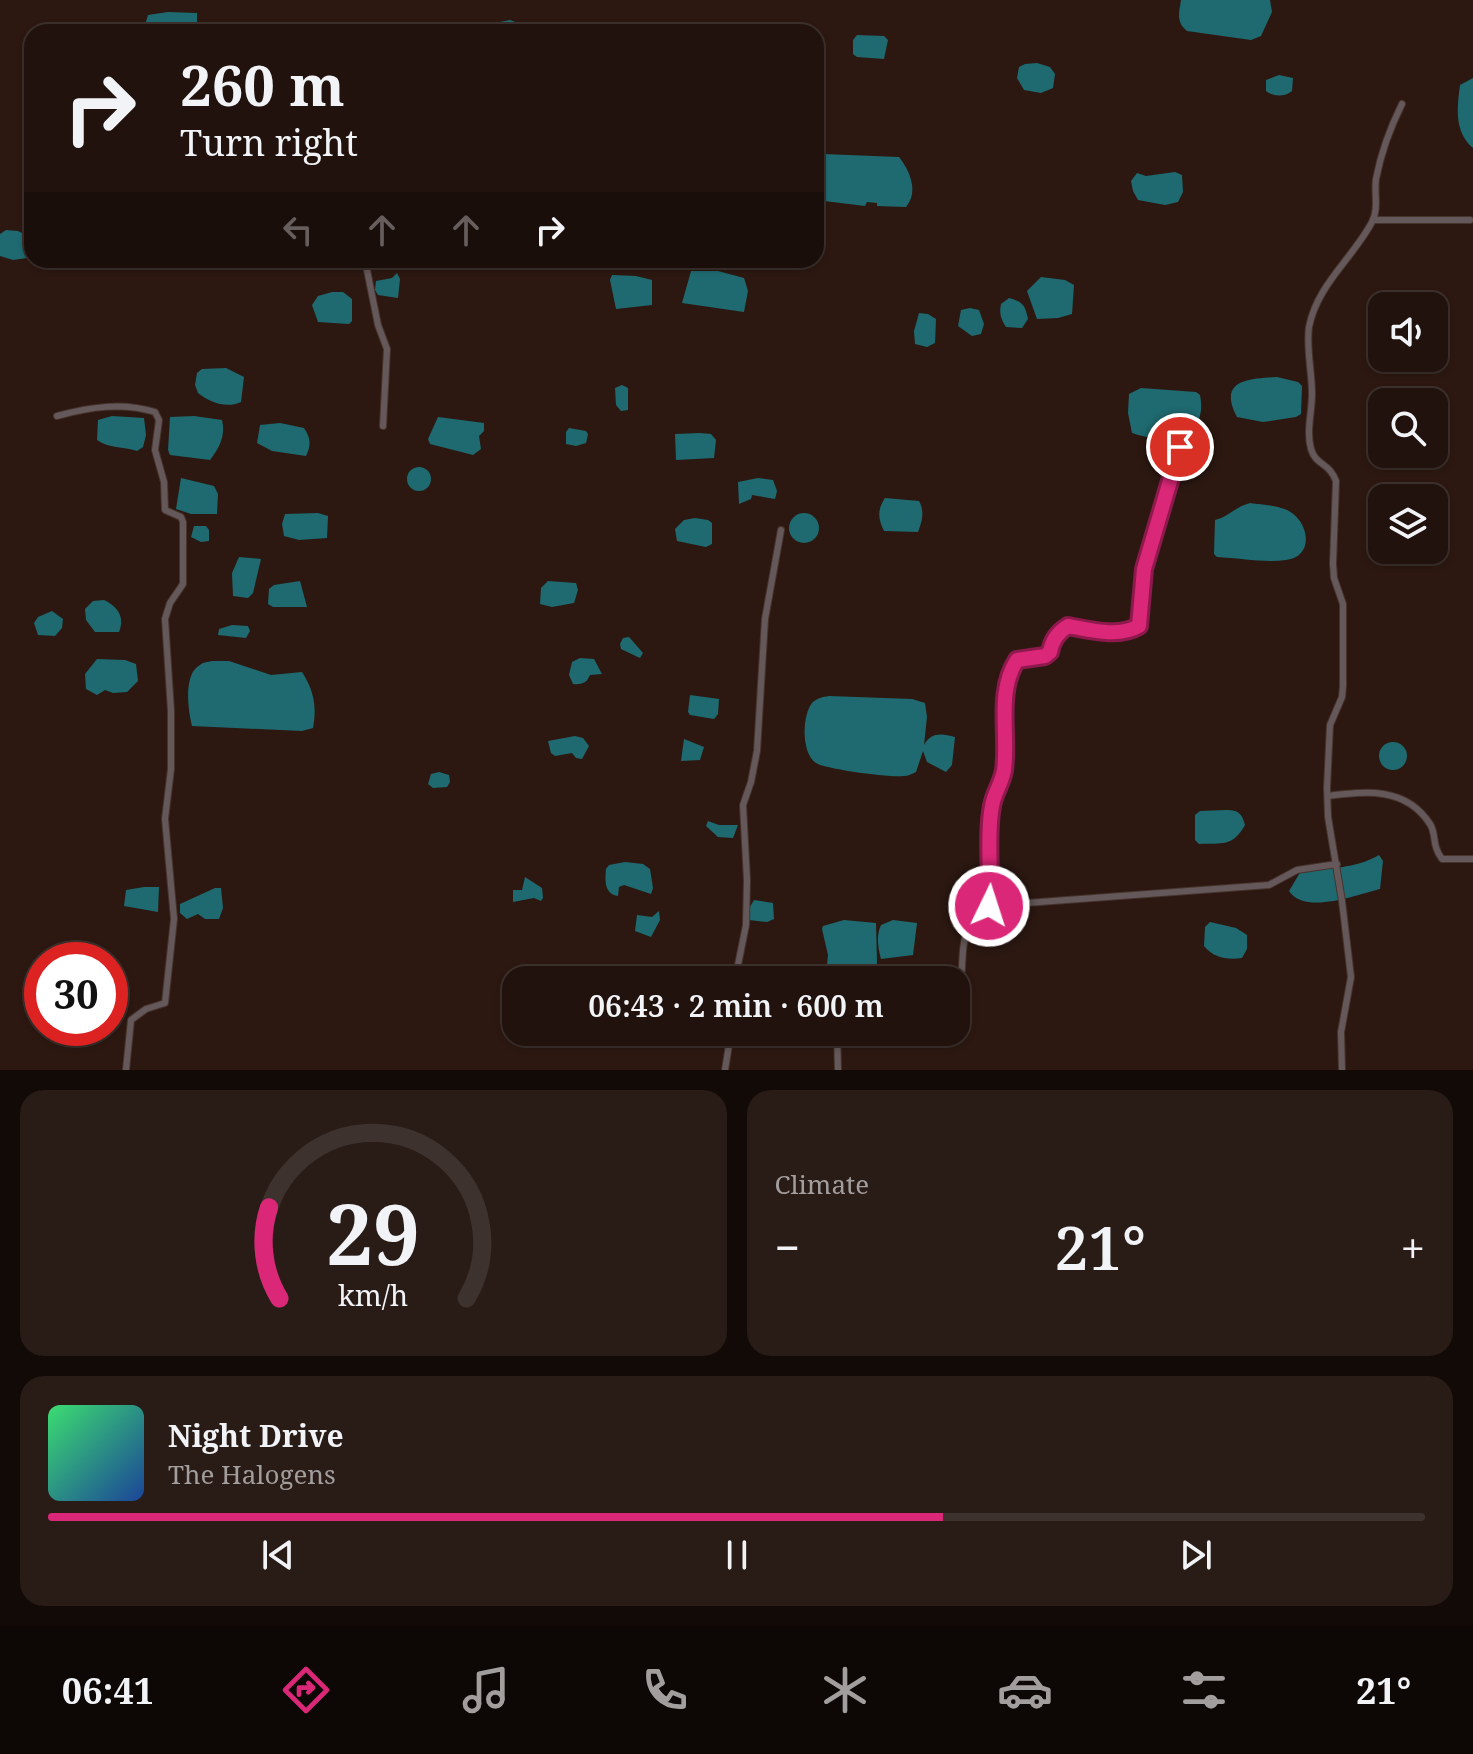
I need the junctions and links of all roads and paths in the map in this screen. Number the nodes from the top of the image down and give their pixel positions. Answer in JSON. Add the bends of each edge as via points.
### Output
{"nodes":[{"id":1,"x":1402,"y":104,"type":"dead end"},
{"id":2,"x":1373,"y":220,"type":"junction"},
{"id":3,"x":1470,"y":220,"type":"dead end"},
{"id":4,"x":367,"y":268,"type":"edge"},
{"id":5,"x":57,"y":416,"type":"dead end"},
{"id":6,"x":383,"y":426,"type":"dead end"},
{"id":7,"x":1180,"y":447,"type":"dead end"},
{"id":8,"x":781,"y":530,"type":"dead end"},
{"id":9,"x":1328,"y":796,"type":"junction"},
{"id":10,"x":1473,"y":859,"type":"edge"},
{"id":11,"x":1337,"y":864,"type":"junction"},
{"id":12,"x":989,"y":906,"type":"junction"},
{"id":13,"x":738,"y":966,"type":"edge"},
{"id":14,"x":962,"y":966,"type":"edge"},
{"id":15,"x":729,"y":1046,"type":"edge"},
{"id":16,"x":837,"y":1046,"type":"edge"},
{"id":17,"x":126,"y":1070,"type":"edge"},
{"id":18,"x":725,"y":1070,"type":"edge"},
{"id":19,"x":838,"y":1070,"type":"edge"},
{"id":20,"x":1342,"y":1070,"type":"edge"}],
"edges":[{"from":1,"to":2,"type":"street","via":[[1380,162]]},
{"from":2,"to":3,"type":"street"},
{"from":2,"to":9,"type":"street","via":[[1329,281],[1309,329],[1310,448],[1336,481],[1333,564],[1343,604],[1343,686],[1330,725]]},
{"from":4,"to":6,"type":"street","via":[[387,349]]},
{"from":5,"to":17,"type":"street","via":[[89,407],[155,412],[165,510],[183,522],[183,584],[165,619],[171,769],[165,819],[172,957],[165,1003],[131,1020]]},
{"from":7,"to":12,"type":"street","via":[[1144,569],[1139,626],[1101,632],[1068,626],[1045,656],[1017,660],[1013,666],[1007,684],[1004,770],[990,821]]},
{"from":8,"to":13,"type":"street","via":[[765,619],[757,751],[743,805],[746,925]]},
{"from":9,"to":10,"type":"street","via":[[1395,795],[1415,807],[1432,827],[1442,859]]},
{"from":9,"to":11,"type":"street"},
{"from":11,"to":12,"type":"street","via":[[1297,870],[1269,885]]},
{"from":11,"to":20,"type":"street","via":[[1351,977],[1341,1032]]},
{"from":12,"to":14,"type":"street","via":[[969,924]]},
{"from":15,"to":18,"type":"street"},
{"from":16,"to":19,"type":"street"}]}
